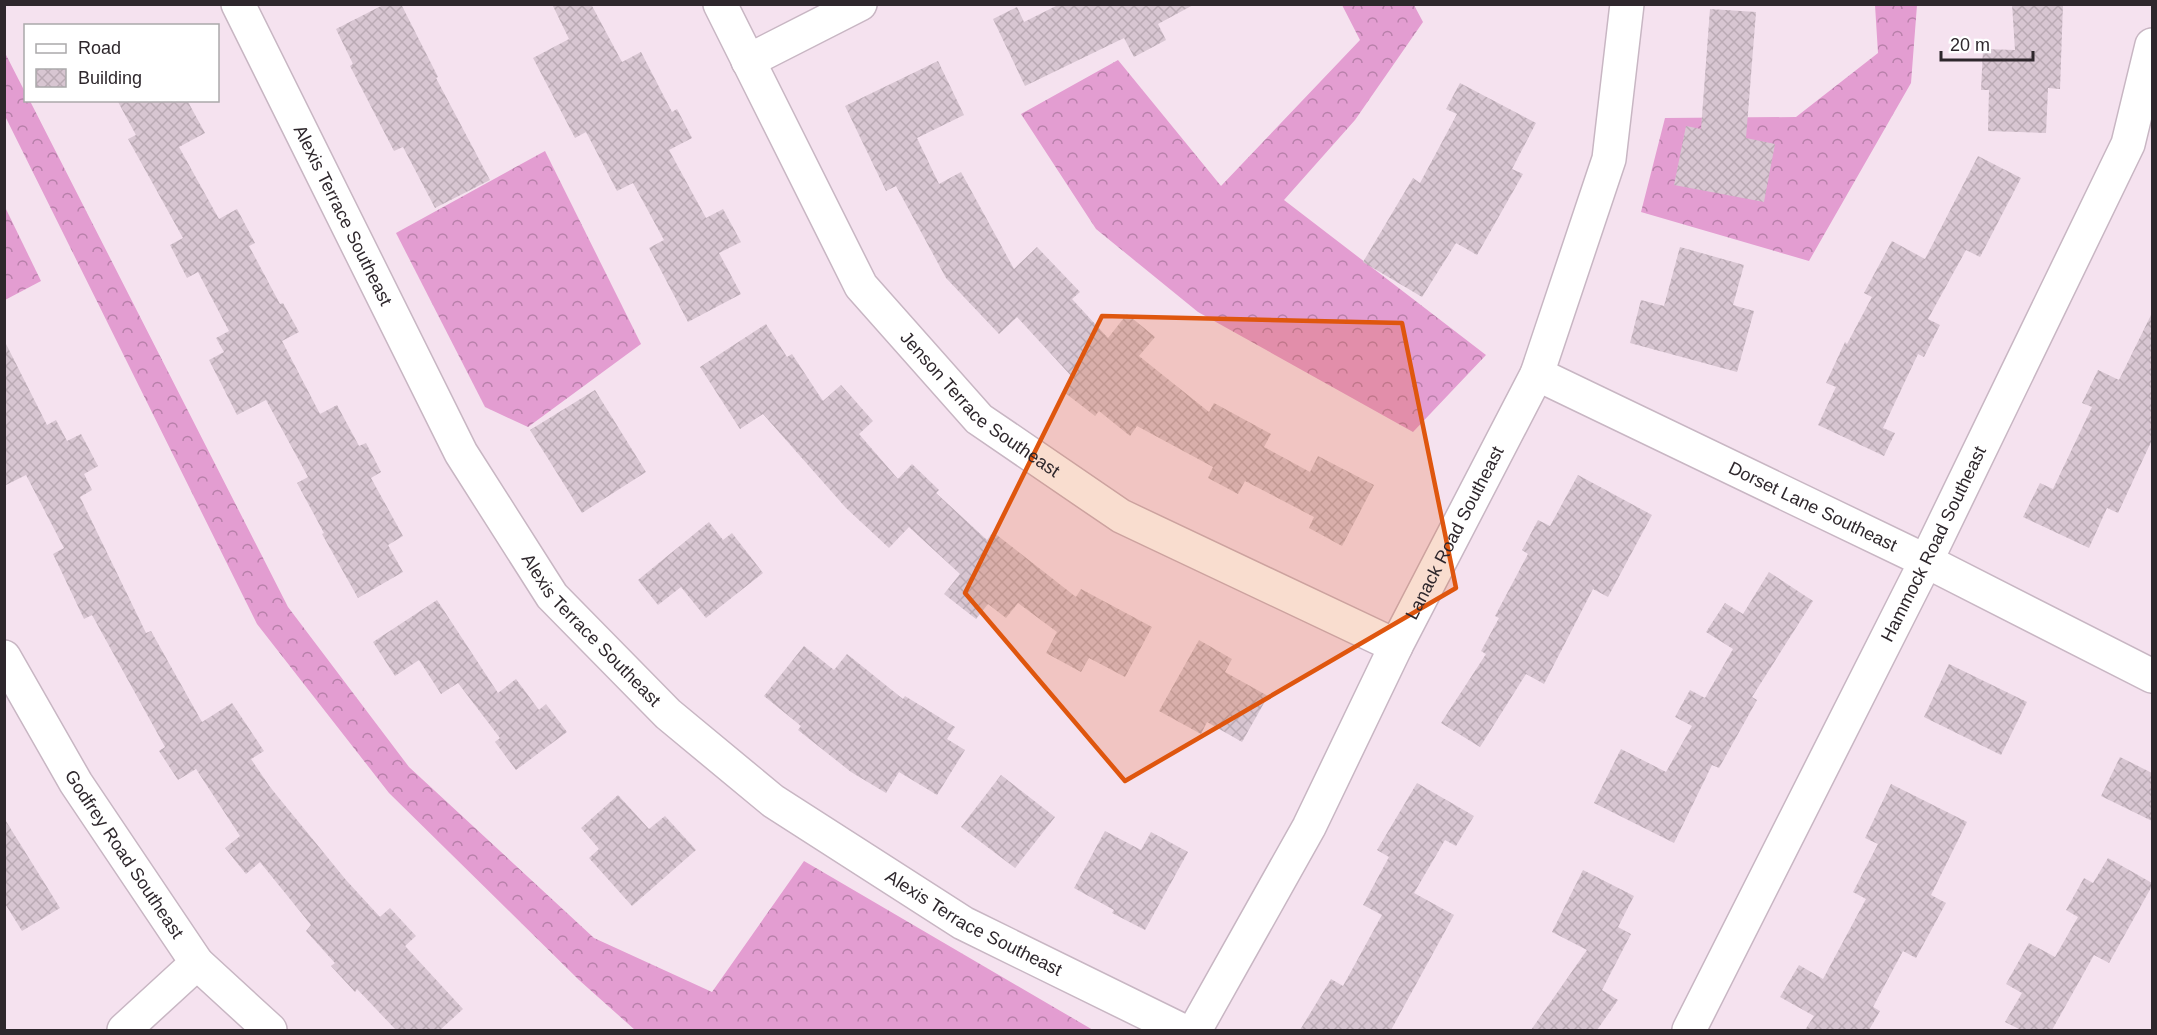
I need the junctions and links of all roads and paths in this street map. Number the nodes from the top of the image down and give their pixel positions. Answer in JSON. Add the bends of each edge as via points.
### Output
{"nodes":[{"id":1,"x":238,"y":4,"type":"edge"},
{"id":2,"x":720,"y":4,"type":"edge"},
{"id":3,"x":860,"y":4,"type":"edge"},
{"id":4,"x":1627,"y":4,"type":"edge"},
{"id":5,"x":2152,"y":45,"type":"edge"},
{"id":6,"x":748,"y":61,"type":"junction"},
{"id":7,"x":1537,"y":374,"type":"junction"},
{"id":8,"x":1926,"y":561,"type":"junction"},
{"id":9,"x":1396,"y":646,"type":"junction"},
{"id":10,"x":4,"y":657,"type":"edge"},
{"id":11,"x":2152,"y":676,"type":"edge"},
{"id":12,"x":197,"y":963,"type":"junction"},
{"id":13,"x":124,"y":1030,"type":"edge"},
{"id":14,"x":270,"y":1030,"type":"edge"},
{"id":15,"x":1181,"y":1030,"type":"edge"},
{"id":16,"x":1196,"y":1030,"type":"edge"},
{"id":17,"x":1689,"y":1030,"type":"edge"}],
"edges":[{"from":1,"to":15,"type":"street","name":"Alexis Terrace Southeast","via":[[461,453],[552,596],[668,714],[773,801],[963,923]]},
{"from":2,"to":6,"type":"street","name":"Jenson Terrace Southeast"},
{"from":3,"to":6,"type":"street"},
{"from":4,"to":7,"type":"street","name":"Lanack Road Southeast","via":[[1610,159]]},
{"from":5,"to":8,"type":"street","name":"Hammock Road Southeast","via":[[2128,144]]},
{"from":6,"to":9,"type":"street","name":"Jenson Terrace Southeast","via":[[861,286],[979,419],[1120,516]]},
{"from":7,"to":8,"type":"street","name":"Dorset Lane Southeast"},
{"from":7,"to":9,"type":"street","name":"Lanack Road Southeast"},
{"from":8,"to":11,"type":"street","name":"Dorset Lane Southeast"},
{"from":8,"to":17,"type":"street","name":"Hammock Road Southeast"},
{"from":9,"to":16,"type":"street","name":"Lanack Road Southeast","via":[[1309,827]]},
{"from":10,"to":12,"type":"street","name":"Godfrey Road Southeast","via":[[76,783]]},
{"from":12,"to":13,"type":"street"},
{"from":12,"to":14,"type":"street","name":"Godfrey Road Southeast"}]}
